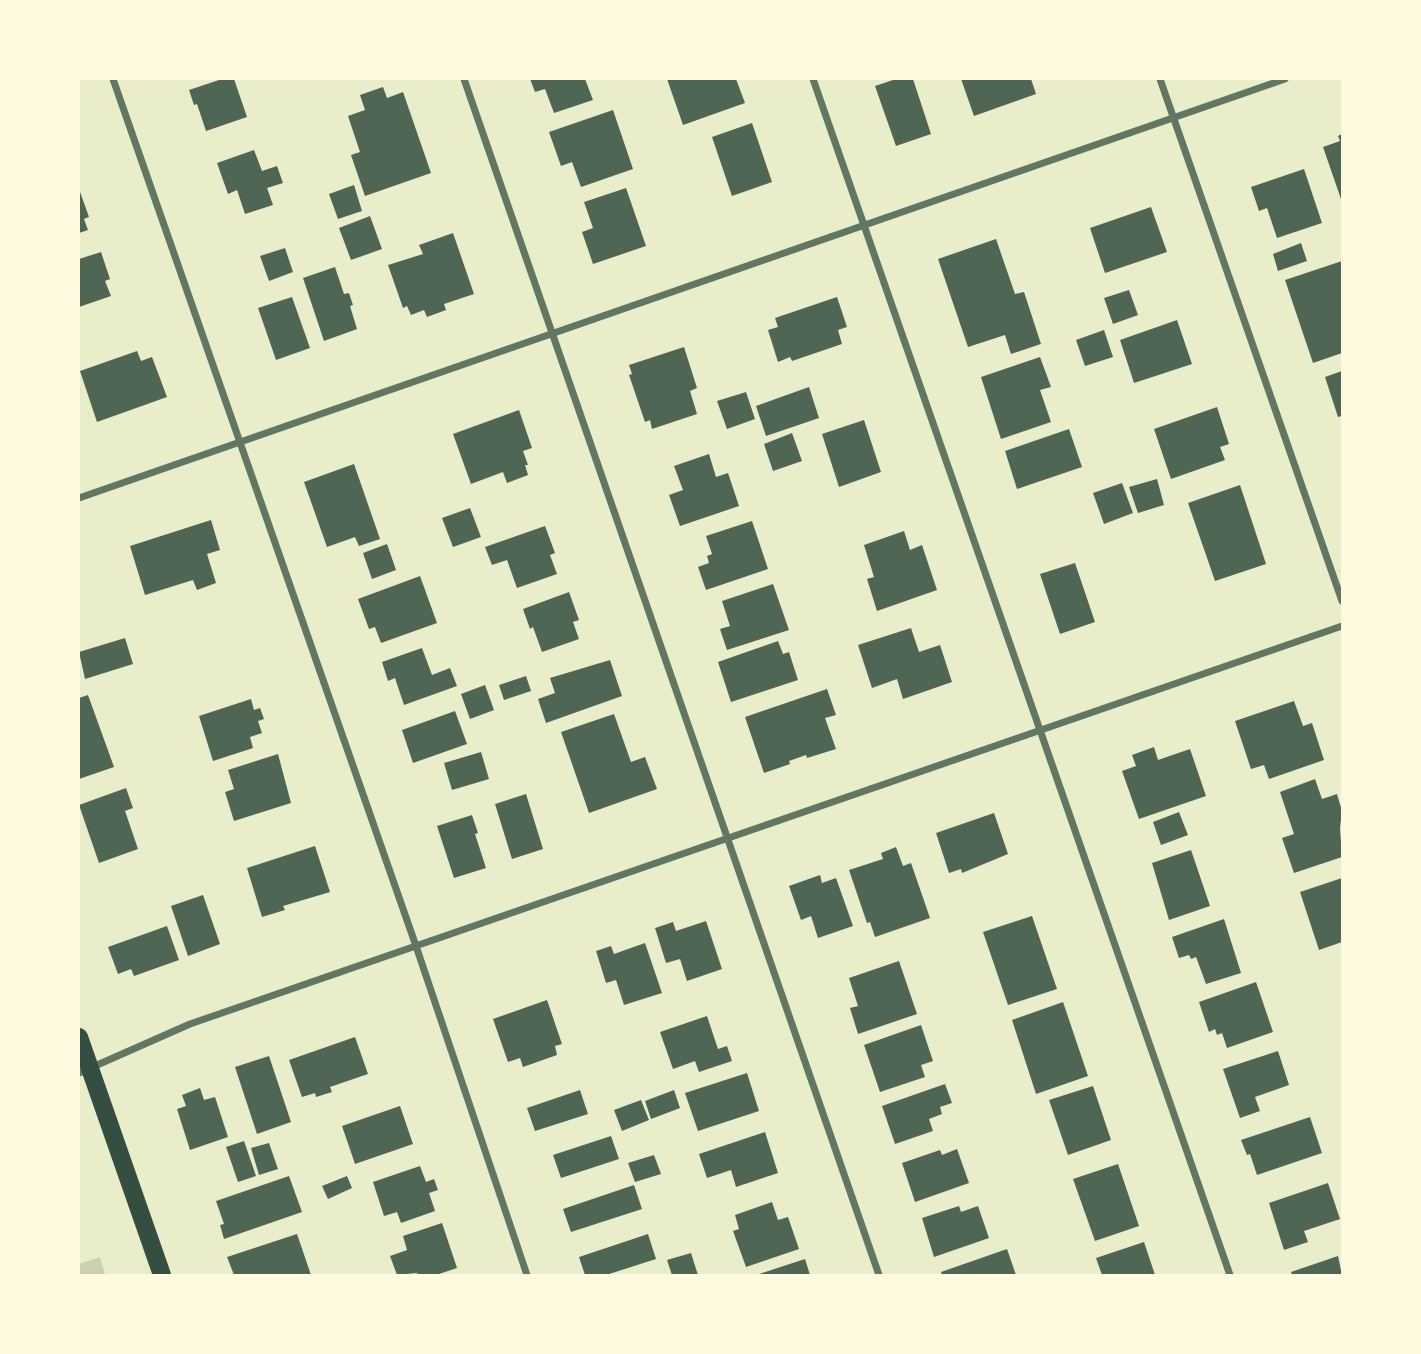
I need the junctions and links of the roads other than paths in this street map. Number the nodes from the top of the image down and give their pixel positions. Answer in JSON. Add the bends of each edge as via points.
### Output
{"nodes":[{"id":1,"x":113,"y":79,"type":"edge"},
{"id":2,"x":464,"y":79,"type":"edge"},
{"id":3,"x":813,"y":79,"type":"edge"},
{"id":4,"x":1160,"y":79,"type":"edge"},
{"id":5,"x":1285,"y":79,"type":"edge"},
{"id":6,"x":1175,"y":117,"type":"junction"},
{"id":7,"x":864,"y":226,"type":"junction"},
{"id":8,"x":552,"y":333,"type":"junction"},
{"id":9,"x":241,"y":441,"type":"junction"},
{"id":10,"x":79,"y":498,"type":"edge"},
{"id":11,"x":1342,"y":601,"type":"edge"},
{"id":12,"x":1342,"y":626,"type":"edge"},
{"id":13,"x":1042,"y":730,"type":"junction"},
{"id":14,"x":728,"y":838,"type":"junction"},
{"id":15,"x":416,"y":946,"type":"junction"},
{"id":16,"x":79,"y":1037,"type":"edge"},
{"id":17,"x":84,"y":1071,"type":"edge"},
{"id":18,"x":162,"y":1275,"type":"edge"},
{"id":19,"x":527,"y":1275,"type":"edge"},
{"id":20,"x":879,"y":1275,"type":"edge"},
{"id":21,"x":1230,"y":1275,"type":"edge"}],
"edges":[{"from":1,"to":9,"type":"street"},
{"from":2,"to":8,"type":"street"},
{"from":3,"to":7,"type":"street"},
{"from":4,"to":6,"type":"street"},
{"from":5,"to":6,"type":"street"},
{"from":6,"to":7,"type":"street"},
{"from":6,"to":11,"type":"street"},
{"from":7,"to":8,"type":"street"},
{"from":7,"to":13,"type":"street"},
{"from":8,"to":9,"type":"street"},
{"from":8,"to":14,"type":"street"},
{"from":9,"to":10,"type":"street"},
{"from":9,"to":15,"type":"street"},
{"from":12,"to":13,"type":"street"},
{"from":13,"to":14,"type":"street"},
{"from":13,"to":21,"type":"street"},
{"from":14,"to":15,"type":"street"},
{"from":14,"to":20,"type":"street"},
{"from":15,"to":17,"type":"street","via":[[190,1024]]},
{"from":15,"to":19,"type":"street"},
{"from":16,"to":17,"type":"main road"},
{"from":17,"to":18,"type":"main road"}]}
